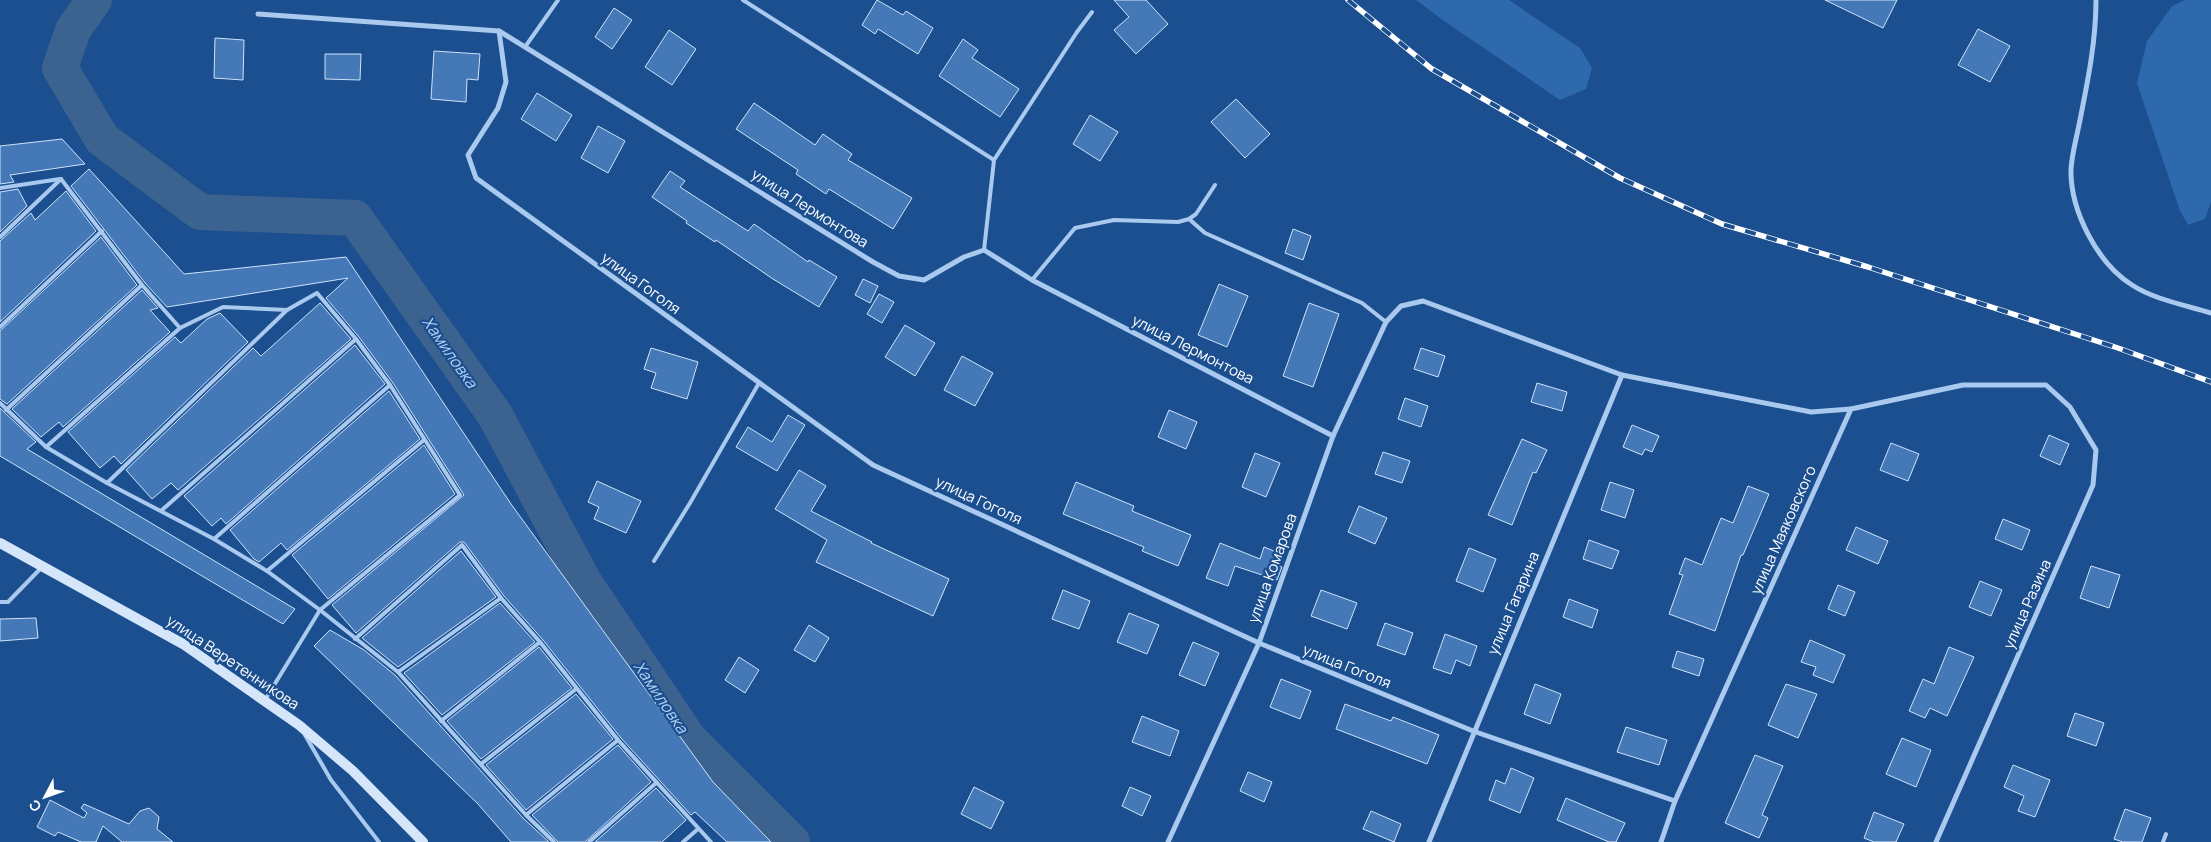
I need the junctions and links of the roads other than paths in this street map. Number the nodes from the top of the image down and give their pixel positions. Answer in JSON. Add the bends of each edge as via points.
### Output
{"nodes":[{"id":1,"x":558,"y":0,"type":"edge"},
{"id":2,"x":743,"y":0,"type":"edge"},
{"id":3,"x":2096,"y":0,"type":"edge"},
{"id":4,"x":1092,"y":12,"type":"dead end"},
{"id":5,"x":258,"y":14,"type":"dead end"},
{"id":6,"x":499,"y":31,"type":"junction"},
{"id":7,"x":524,"y":48,"type":"junction"},
{"id":8,"x":994,"y":160,"type":"junction"},
{"id":9,"x":61,"y":179,"type":"junction"},
{"id":10,"x":1215,"y":185,"type":"dead end"},
{"id":11,"x":0,"y":188,"type":"edge"},
{"id":12,"x":1189,"y":219,"type":"junction"},
{"id":13,"x":102,"y":231,"type":"junction"},
{"id":14,"x":0,"y":237,"type":"edge"},
{"id":15,"x":984,"y":250,"type":"junction"},
{"id":16,"x":1032,"y":280,"type":"junction"},
{"id":17,"x":142,"y":285,"type":"junction"},
{"id":18,"x":287,"y":310,"type":"junction"},
{"id":19,"x":2211,"y":313,"type":"edge"},
{"id":20,"x":1386,"y":322,"type":"junction"},
{"id":21,"x":0,"y":326,"type":"edge"},
{"id":22,"x":180,"y":328,"type":"junction"},
{"id":23,"x":356,"y":340,"type":"junction"},
{"id":24,"x":1622,"y":374,"type":"junction"},
{"id":25,"x":759,"y":383,"type":"junction"},
{"id":26,"x":390,"y":385,"type":"junction"},
{"id":27,"x":0,"y":403,"type":"edge"},
{"id":28,"x":1851,"y":409,"type":"junction"},
{"id":29,"x":6,"y":410,"type":"junction"},
{"id":30,"x":1333,"y":436,"type":"junction"},
{"id":31,"x":424,"y":440,"type":"junction"},
{"id":32,"x":46,"y":447,"type":"junction"},
{"id":33,"x":107,"y":483,"type":"junction"},
{"id":34,"x":162,"y":510,"type":"junction"},
{"id":35,"x":214,"y":539,"type":"junction"},
{"id":36,"x":0,"y":542,"type":"edge"},
{"id":37,"x":654,"y":561,"type":"dead end"},
{"id":38,"x":42,"y":567,"type":"junction"},
{"id":39,"x":267,"y":571,"type":"junction"},
{"id":40,"x":501,"y":598,"type":"junction"},
{"id":41,"x":0,"y":602,"type":"edge"},
{"id":42,"x":320,"y":610,"type":"junction"},
{"id":43,"x":355,"y":640,"type":"junction"},
{"id":44,"x":540,"y":642,"type":"junction"},
{"id":45,"x":1259,"y":643,"type":"junction"},
{"id":46,"x":398,"y":672,"type":"junction"},
{"id":47,"x":576,"y":688,"type":"junction"},
{"id":48,"x":264,"y":701,"type":"junction"},
{"id":49,"x":441,"y":721,"type":"junction"},
{"id":50,"x":299,"y":725,"type":"junction"},
{"id":51,"x":1474,"y":731,"type":"junction"},
{"id":52,"x":618,"y":740,"type":"junction"},
{"id":53,"x":481,"y":764,"type":"junction"},
{"id":54,"x":656,"y":783,"type":"junction"},
{"id":55,"x":1675,"y":801,"type":"junction"},
{"id":56,"x":526,"y":815,"type":"junction"},
{"id":57,"x":698,"y":829,"type":"junction"},
{"id":58,"x":2166,"y":834,"type":"dead end"},
{"id":59,"x":379,"y":842,"type":"edge"},
{"id":60,"x":423,"y":842,"type":"edge"},
{"id":61,"x":554,"y":842,"type":"edge"},
{"id":62,"x":589,"y":842,"type":"edge"},
{"id":63,"x":683,"y":842,"type":"edge"},
{"id":64,"x":711,"y":842,"type":"edge"},
{"id":65,"x":1168,"y":842,"type":"edge"},
{"id":66,"x":1428,"y":842,"type":"edge"},
{"id":67,"x":1661,"y":842,"type":"edge"},
{"id":68,"x":1936,"y":842,"type":"edge"},
{"id":69,"x":2163,"y":842,"type":"edge"}],
"edges":[{"from":1,"to":7,"type":"lane"},
{"from":2,"to":8,"type":"lane"},
{"from":3,"to":19,"type":"street","via":[[2094,44],[2071,169],[2077,208],[2089,238],[2108,263],[2132,285]]},
{"from":4,"to":8,"type":"lane"},
{"from":5,"to":6,"type":"street"},
{"from":6,"to":7,"type":"street","name":"улица Лермонтова"},
{"from":6,"to":25,"type":"street","name":"улица Гоголя","via":[[506,82],[498,108],[468,155],[476,178]]},
{"from":7,"to":15,"type":"street","name":"улица Лермонтова","via":[[899,276],[924,280],[964,257]]},
{"from":8,"to":15,"type":"lane"},
{"from":9,"to":11,"type":"lane"},
{"from":9,"to":13,"type":"lane"},
{"from":9,"to":14,"type":"lane"},
{"from":10,"to":12,"type":"lane","via":[[1196,214]]},
{"from":12,"to":16,"type":"lane","via":[[1178,222],[1114,220],[1075,228]]},
{"from":12,"to":20,"type":"lane","via":[[1205,233],[1362,303]]},
{"from":13,"to":17,"type":"lane"},
{"from":13,"to":21,"type":"lane"},
{"from":15,"to":16,"type":"street","name":"улица Лермонтова"},
{"from":16,"to":30,"type":"street","name":"улица Лермонтова"},
{"from":17,"to":22,"type":"lane"},
{"from":17,"to":29,"type":"lane"},
{"from":18,"to":22,"type":"lane","via":[[223,307]]},
{"from":18,"to":23,"type":"lane","via":[[317,293]]},
{"from":18,"to":33,"type":"lane"},
{"from":20,"to":24,"type":"street","name":"улица Комарова","via":[[1401,306],[1424,301]]},
{"from":20,"to":30,"type":"street","name":"улица Комарова"},
{"from":22,"to":32,"type":"lane"},
{"from":23,"to":26,"type":"lane"},
{"from":23,"to":34,"type":"lane"},
{"from":24,"to":28,"type":"street","via":[[1811,412]]},
{"from":24,"to":51,"type":"street","name":"улица Гагарина"},
{"from":25,"to":37,"type":"lane"},
{"from":25,"to":45,"type":"street","name":"улица Гоголя","via":[[873,465]]},
{"from":26,"to":31,"type":"lane"},
{"from":26,"to":35,"type":"lane"},
{"from":27,"to":29,"type":"lane"},
{"from":28,"to":55,"type":"street","name":"улица Маяковского"},
{"from":28,"to":68,"type":"street","name":"улица Разина","via":[[1963,386],[2046,385],[2070,407],[2096,450],[2093,485]]},
{"from":29,"to":32,"type":"lane"},
{"from":30,"to":45,"type":"street","name":"улица Комарова"},
{"from":31,"to":39,"type":"lane"},
{"from":31,"to":42,"type":"lane","via":[[460,495]]},
{"from":32,"to":33,"type":"lane"},
{"from":33,"to":34,"type":"lane"},
{"from":34,"to":35,"type":"lane"},
{"from":35,"to":39,"type":"lane"},
{"from":36,"to":38,"type":"main road","name":"улица Веретенникова"},
{"from":38,"to":41,"type":"lane","via":[[8,602]]},
{"from":38,"to":48,"type":"main road","name":"улица Веретенникова","via":[[183,644]]},
{"from":39,"to":42,"type":"lane"},
{"from":40,"to":43,"type":"lane","via":[[462,544]]},
{"from":40,"to":44,"type":"lane"},
{"from":40,"to":46,"type":"lane"},
{"from":42,"to":43,"type":"lane"},
{"from":42,"to":48,"type":"lane"},
{"from":43,"to":46,"type":"lane"},
{"from":44,"to":47,"type":"lane"},
{"from":44,"to":49,"type":"lane"},
{"from":45,"to":51,"type":"street","name":"улица Гоголя"},
{"from":45,"to":65,"type":"street","name":"улица Комарова"},
{"from":46,"to":49,"type":"lane"},
{"from":47,"to":52,"type":"lane"},
{"from":47,"to":53,"type":"lane"},
{"from":48,"to":50,"type":"main road","name":"улица Веретенникова"},
{"from":49,"to":53,"type":"lane"},
{"from":50,"to":59,"type":"lane","via":[[331,780]]},
{"from":50,"to":60,"type":"main road","name":"улица Веретенникова","via":[[353,770]]},
{"from":51,"to":55,"type":"street","name":"улица Гоголя"},
{"from":51,"to":66,"type":"street","name":"улица Гагарина"},
{"from":52,"to":54,"type":"lane"},
{"from":52,"to":56,"type":"lane"},
{"from":53,"to":56,"type":"lane"},
{"from":54,"to":57,"type":"lane"},
{"from":54,"to":62,"type":"lane"},
{"from":55,"to":67,"type":"street","name":"улица Маяковского"},
{"from":56,"to":61,"type":"lane"},
{"from":57,"to":63,"type":"lane"},
{"from":57,"to":64,"type":"lane"},
{"from":58,"to":69,"type":"lane"}]}
